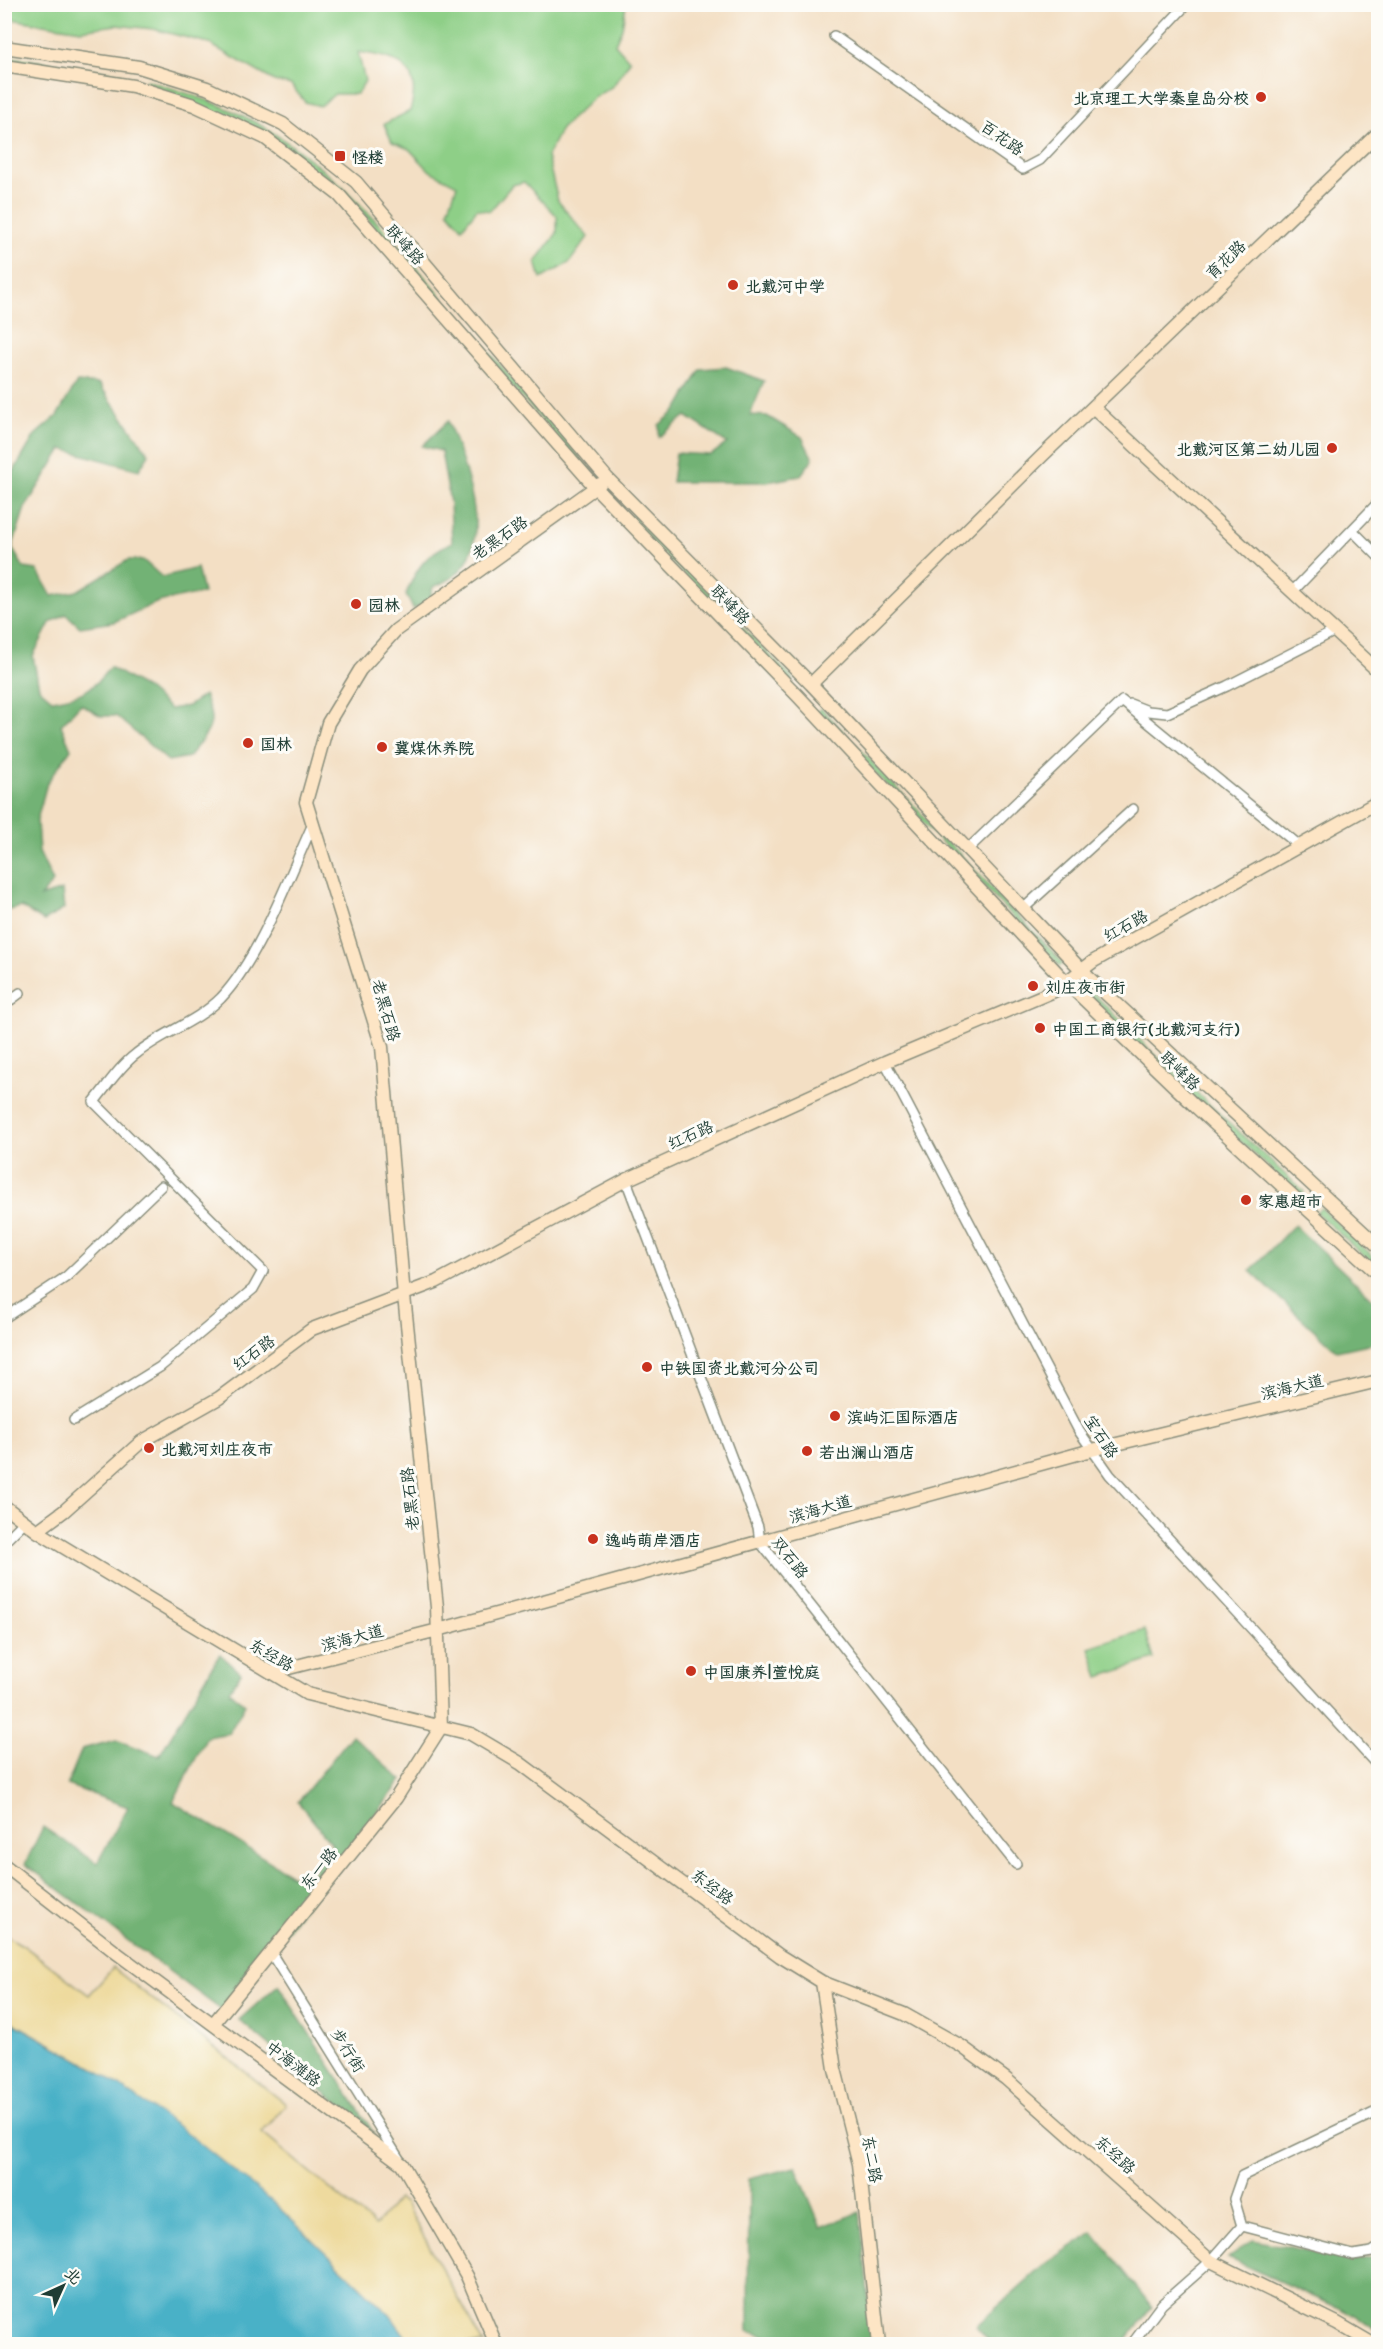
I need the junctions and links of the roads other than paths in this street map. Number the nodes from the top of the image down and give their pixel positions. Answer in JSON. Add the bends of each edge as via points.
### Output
{"nodes":[{"id":1,"x":1187,"y":4,"type":"edge"},
{"id":2,"x":834,"y":36,"type":"dead end"},
{"id":3,"x":4,"y":47,"type":"edge"},
{"id":4,"x":4,"y":66,"type":"edge"},
{"id":5,"x":1378,"y":134,"type":"edge"},
{"id":6,"x":1094,"y":408,"type":"junction"},
{"id":7,"x":607,"y":478,"type":"junction"},
{"id":8,"x":596,"y":488,"type":"junction"},
{"id":9,"x":1378,"y":503,"type":"edge"},
{"id":10,"x":1352,"y":530,"type":"junction"},
{"id":11,"x":1378,"y":556,"type":"edge"},
{"id":12,"x":1292,"y":592,"type":"junction"},
{"id":13,"x":1335,"y":631,"type":"junction"},
{"id":14,"x":1378,"y":670,"type":"edge"},
{"id":15,"x":811,"y":684,"type":"junction"},
{"id":16,"x":798,"y":696,"type":"junction"},
{"id":17,"x":1122,"y":701,"type":"junction"},
{"id":18,"x":1378,"y":802,"type":"edge"},
{"id":19,"x":1133,"y":809,"type":"dead end"},
{"id":20,"x":313,"y":824,"type":"junction"},
{"id":21,"x":1301,"y":847,"type":"junction"},
{"id":22,"x":968,"y":849,"type":"junction"},
{"id":23,"x":1023,"y":909,"type":"junction"},
{"id":24,"x":1082,"y":970,"type":"junction"},
{"id":25,"x":1066,"y":982,"type":"junction"},
{"id":26,"x":20,"y":993,"type":"dead end"},
{"id":27,"x":4,"y":1005,"type":"edge"},
{"id":28,"x":885,"y":1062,"type":"junction"},
{"id":29,"x":626,"y":1180,"type":"junction"},
{"id":30,"x":161,"y":1186,"type":"dead end"},
{"id":31,"x":1378,"y":1246,"type":"edge"},
{"id":32,"x":1378,"y":1274,"type":"edge"},
{"id":33,"x":404,"y":1296,"type":"junction"},
{"id":34,"x":4,"y":1318,"type":"edge"},
{"id":35,"x":1378,"y":1381,"type":"edge"},
{"id":36,"x":74,"y":1420,"type":"dead end"},
{"id":37,"x":1092,"y":1450,"type":"junction"},
{"id":38,"x":4,"y":1506,"type":"edge"},
{"id":39,"x":25,"y":1521,"type":"junction"},
{"id":40,"x":37,"y":1531,"type":"junction"},
{"id":41,"x":4,"y":1542,"type":"edge"},
{"id":42,"x":760,"y":1542,"type":"junction"},
{"id":43,"x":438,"y":1630,"type":"junction"},
{"id":44,"x":273,"y":1672,"type":"junction"},
{"id":45,"x":441,"y":1727,"type":"junction"},
{"id":46,"x":1378,"y":1766,"type":"edge"},
{"id":47,"x":1016,"y":1864,"type":"dead end"},
{"id":48,"x":4,"y":1865,"type":"edge"},
{"id":49,"x":271,"y":1953,"type":"junction"},
{"id":50,"x":822,"y":1982,"type":"junction"},
{"id":51,"x":213,"y":2024,"type":"junction"},
{"id":52,"x":1378,"y":2111,"type":"edge"},
{"id":53,"x":402,"y":2164,"type":"junction"},
{"id":54,"x":1242,"y":2226,"type":"junction"},
{"id":55,"x":1378,"y":2248,"type":"edge"},
{"id":56,"x":1211,"y":2261,"type":"junction"},
{"id":57,"x":496,"y":2344,"type":"edge"},
{"id":58,"x":879,"y":2344,"type":"edge"},
{"id":59,"x":1132,"y":2344,"type":"edge"},
{"id":60,"x":1373,"y":2344,"type":"edge"}],
"edges":[{"from":1,"to":2,"type":"street","name":"百花路","via":[[1040,160],[1023,169]]},
{"from":3,"to":7,"type":"main road","name":"联峰路","via":[[139,67],[207,88],[283,124],[356,182]]},
{"from":4,"to":8,"type":"main road","name":"联峰路","via":[[133,86],[194,105],[265,138],[339,195]]},
{"from":5,"to":6,"type":"main road","name":"育花路"},
{"from":6,"to":12,"type":"main road"},
{"from":6,"to":15,"type":"main road","name":"育花路"},
{"from":7,"to":8,"type":"main road","name":"老黑石路"},
{"from":7,"to":15,"type":"main road","name":"联峰路"},
{"from":8,"to":16,"type":"main road","name":"联峰路"},
{"from":8,"to":20,"type":"main road","name":"老黑石路","via":[[396,630],[360,670],[328,723],[306,802]]},
{"from":9,"to":10,"type":"street"},
{"from":10,"to":11,"type":"street"},
{"from":10,"to":12,"type":"street"},
{"from":12,"to":13,"type":"main road"},
{"from":13,"to":14,"type":"main road"},
{"from":13,"to":17,"type":"street","via":[[1167,713]]},
{"from":15,"to":16,"type":"street"},
{"from":15,"to":22,"type":"main road","name":"联峰路"},
{"from":16,"to":25,"type":"main road","name":"联峰路"},
{"from":17,"to":21,"type":"street"},
{"from":17,"to":22,"type":"street"},
{"from":18,"to":21,"type":"main road","name":"红石路"},
{"from":19,"to":23,"type":"street"},
{"from":20,"to":33,"type":"main road","name":"老黑石路","via":[[382,1047]]},
{"from":20,"to":36,"type":"street","via":[[268,922],[222,997],[195,1020],[136,1054],[93,1102],[263,1271],[253,1289],[160,1367]]},
{"from":21,"to":24,"type":"main road","name":"红石路"},
{"from":22,"to":23,"type":"main road","name":"联峰路"},
{"from":23,"to":24,"type":"main road","name":"联峰路"},
{"from":24,"to":25,"type":"main road","name":"红石路"},
{"from":24,"to":31,"type":"main road","name":"联峰路"},
{"from":25,"to":28,"type":"main road","name":"红石路","via":[[1054,991]]},
{"from":25,"to":32,"type":"main road","name":"联峰路"},
{"from":26,"to":27,"type":"street"},
{"from":28,"to":29,"type":"main road","name":"红石路"},
{"from":28,"to":37,"type":"street","name":"宝石路"},
{"from":29,"to":33,"type":"main road","name":"红石路"},
{"from":29,"to":42,"type":"street","name":"双石路","via":[[758,1527]]},
{"from":30,"to":34,"type":"street","via":[[66,1277]]},
{"from":33,"to":40,"type":"main road","name":"红石路","via":[[356,1310],[312,1329],[219,1398],[141,1442]]},
{"from":33,"to":43,"type":"main road","name":"老黑石路"},
{"from":35,"to":37,"type":"main road","name":"滨海大道"},
{"from":37,"to":42,"type":"main road","name":"滨海大道"},
{"from":37,"to":46,"type":"street","name":"宝石路","via":[[1110,1475]]},
{"from":38,"to":39,"type":"main road","name":"东经路"},
{"from":39,"to":40,"type":"main road","name":"东经路"},
{"from":39,"to":41,"type":"street"},
{"from":40,"to":44,"type":"main road","name":"东经路"},
{"from":42,"to":43,"type":"main road","name":"滨海大道"},
{"from":42,"to":47,"type":"street","name":"双石路"},
{"from":43,"to":44,"type":"main road","name":"滨海大道"},
{"from":43,"to":45,"type":"main road","name":"老黑石路"},
{"from":44,"to":45,"type":"main road","name":"东经路","via":[[308,1694]]},
{"from":45,"to":49,"type":"main road","name":"东一路","via":[[396,1798]]},
{"from":45,"to":50,"type":"main road","name":"东经路","via":[[471,1734],[520,1763],[780,1956]]},
{"from":48,"to":51,"type":"main road","name":"中海滩路"},
{"from":49,"to":51,"type":"main road","name":"东一路"},
{"from":49,"to":53,"type":"street","name":"步行街"},
{"from":50,"to":56,"type":"main road","name":"东经路","via":[[904,2014],[970,2053],[1005,2079]]},
{"from":50,"to":58,"type":"main road","name":"东二路","via":[[836,2069],[859,2164]]},
{"from":51,"to":53,"type":"main road","name":"中海滩路"},
{"from":52,"to":54,"type":"street","via":[[1242,2176],[1234,2199]]},
{"from":53,"to":57,"type":"main road","name":"中海滩路","via":[[467,2276]]},
{"from":54,"to":55,"type":"street","via":[[1353,2255]]},
{"from":54,"to":56,"type":"street"},
{"from":56,"to":59,"type":"street","via":[[1162,2304]]},
{"from":56,"to":60,"type":"main road","name":"东经路"}]}
